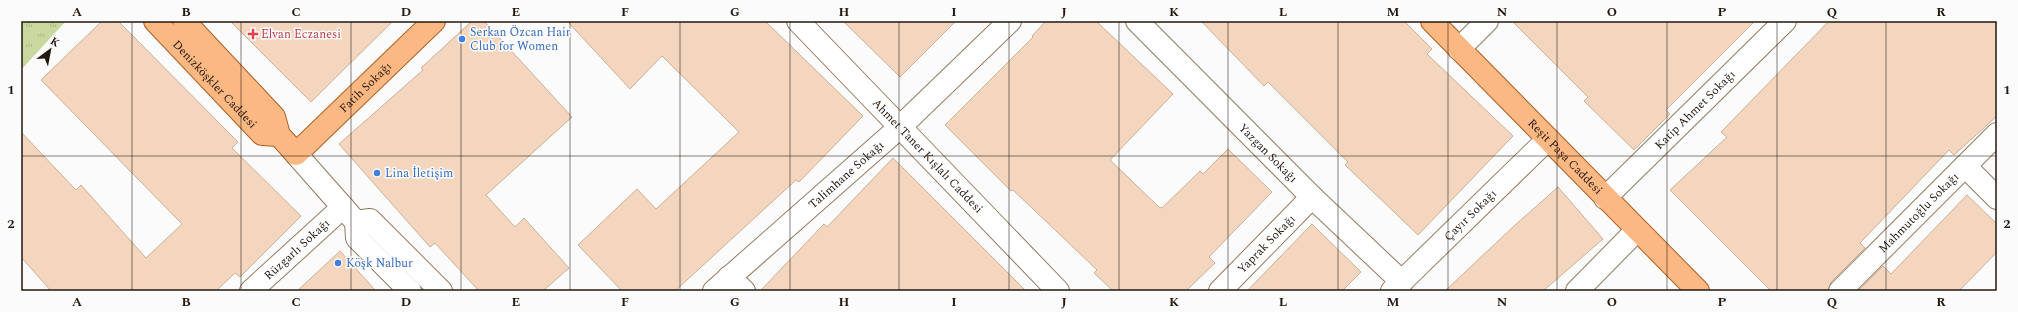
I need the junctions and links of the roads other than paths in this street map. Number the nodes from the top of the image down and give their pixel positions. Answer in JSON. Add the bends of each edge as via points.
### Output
{"nodes":[{"id":1,"x":155,"y":21,"type":"edge"},
{"id":2,"x":184,"y":21,"type":"edge"},
{"id":3,"x":434,"y":21,"type":"edge"},
{"id":4,"x":798,"y":21,"type":"edge"},
{"id":5,"x":1010,"y":21,"type":"edge"},
{"id":6,"x":1137,"y":21,"type":"edge"},
{"id":7,"x":1432,"y":21,"type":"edge"},
{"id":8,"x":1487,"y":21,"type":"edge"},
{"id":9,"x":1785,"y":21,"type":"edge"},
{"id":10,"x":1459,"y":49,"type":"junction"},
{"id":11,"x":900,"y":127,"type":"junction"},
{"id":12,"x":1997,"y":134,"type":"edge"},
{"id":13,"x":279,"y":135,"type":"junction"},
{"id":14,"x":1547,"y":140,"type":"junction"},
{"id":15,"x":296,"y":154,"type":"junction"},
{"id":16,"x":1965,"y":166,"type":"junction"},
{"id":17,"x":1312,"y":197,"type":"junction"},
{"id":18,"x":1605,"y":198,"type":"junction"},
{"id":19,"x":1997,"y":198,"type":"edge"},
{"id":20,"x":350,"y":214,"type":"junction"},
{"id":21,"x":1636,"y":230,"type":"junction"},
{"id":22,"x":729,"y":286,"type":"edge"},
{"id":23,"x":1397,"y":286,"type":"edge"},
{"id":24,"x":251,"y":291,"type":"edge"},
{"id":25,"x":410,"y":291,"type":"edge"},
{"id":26,"x":441,"y":291,"type":"edge"},
{"id":27,"x":1058,"y":291,"type":"edge"},
{"id":28,"x":1220,"y":291,"type":"edge"},
{"id":29,"x":1577,"y":291,"type":"edge"},
{"id":30,"x":1698,"y":291,"type":"edge"},
{"id":31,"x":1840,"y":291,"type":"edge"}],
"edges":[{"from":1,"to":13,"type":"main road","name":"Denizköşkler Caddesi","via":[[262,134]]},
{"from":2,"to":13,"type":"main road","name":"Denizköşkler Caddesi","via":[[274,117]]},
{"from":3,"to":15,"type":"main road","name":"Fatih Sokağı"},
{"from":4,"to":11,"type":"street","name":"Ahmet Taner Kışlalı Caddesi"},
{"from":5,"to":11,"type":"street","name":"Talimhane Sokağı"},
{"from":6,"to":17,"type":"street","name":"Yazgan Sokağı"},
{"from":7,"to":10,"type":"main road","name":"Reşit Paşa Caddesi"},
{"from":8,"to":10,"type":"street"},
{"from":9,"to":18,"type":"street","name":"Katip Ahmet Sokağı"},
{"from":10,"to":14,"type":"main road","name":"Reşit Paşa Caddesi"},
{"from":11,"to":22,"type":"street","name":"Talimhane Sokağı"},
{"from":11,"to":27,"type":"street","name":"Ahmet Taner Kışlalı Caddesi"},
{"from":12,"to":16,"type":"street","name":"Mahmutoğlu Sokağı"},
{"from":13,"to":15,"type":"main road","name":"Denizköşkler Caddesi"},
{"from":14,"to":18,"type":"main road","name":"Reşit Paşa Caddesi"},
{"from":14,"to":23,"type":"street","name":"Çayır Sokağı"},
{"from":15,"to":20,"type":"street","name":"Denizköşkler Caddesi"},
{"from":16,"to":19,"type":"street"},
{"from":16,"to":31,"type":"street","name":"Mahmutoğlu Sokağı"},
{"from":17,"to":23,"type":"street","name":"Yazgan Sokağı"},
{"from":17,"to":28,"type":"street","name":"Yaprak Sokağı"},
{"from":18,"to":21,"type":"main road","name":"Reşit Paşa Caddesi"},
{"from":20,"to":24,"type":"street","name":"Rüzgarlı Sokağı"},
{"from":20,"to":25,"type":"street","via":[[357,238]]},
{"from":20,"to":26,"type":"street","via":[[370,220]]},
{"from":21,"to":29,"type":"street"},
{"from":21,"to":30,"type":"main road","name":"Reşit Paşa Caddesi"}]}
